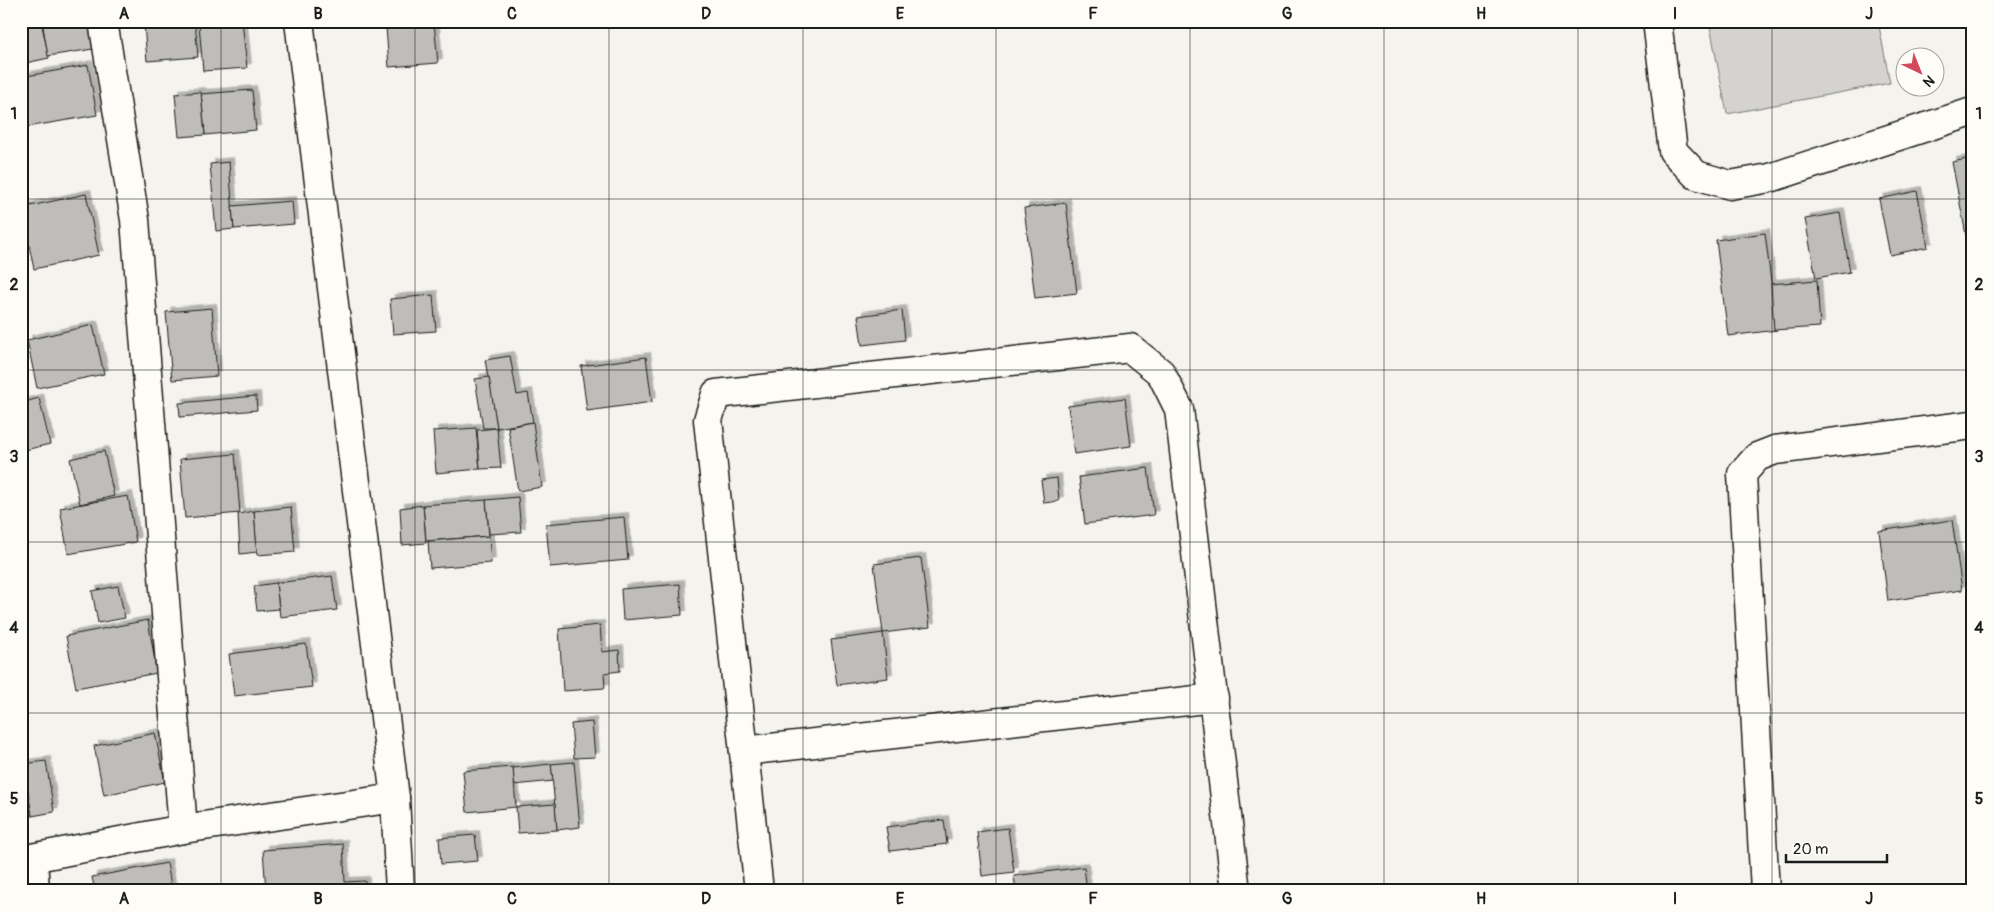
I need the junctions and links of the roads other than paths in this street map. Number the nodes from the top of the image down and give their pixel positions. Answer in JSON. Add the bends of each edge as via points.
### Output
{"nodes":[{"id":1,"x":104,"y":21,"type":"edge"},
{"id":2,"x":299,"y":21,"type":"edge"},
{"id":3,"x":1657,"y":21,"type":"edge"},
{"id":4,"x":1972,"y":112,"type":"edge"},
{"id":5,"x":1972,"y":425,"type":"edge"},
{"id":6,"x":1214,"y":698,"type":"junction"},
{"id":7,"x":744,"y":751,"type":"junction"},
{"id":8,"x":395,"y":798,"type":"junction"},
{"id":9,"x":183,"y":828,"type":"junction"},
{"id":10,"x":27,"y":859,"type":"edge"},
{"id":11,"x":35,"y":891,"type":"edge"},
{"id":12,"x":400,"y":891,"type":"edge"},
{"id":13,"x":759,"y":891,"type":"edge"},
{"id":14,"x":1236,"y":891,"type":"edge"},
{"id":15,"x":1765,"y":891,"type":"edge"}],
"edges":[{"from":1,"to":9,"type":"street","via":[[135,220]]},
{"from":2,"to":8,"type":"street"},
{"from":3,"to":4,"type":"street","via":[[1673,151],[1696,175],[1730,185],[1770,178]]},
{"from":5,"to":15,"type":"street","via":[[1775,450],[1757,457],[1742,474]]},
{"from":6,"to":7,"type":"street"},
{"from":6,"to":7,"type":"street","via":[[1179,409],[1161,373],[1130,348],[716,394],[708,420]]},
{"from":6,"to":14,"type":"street"},
{"from":7,"to":13,"type":"street"},
{"from":8,"to":9,"type":"street"},
{"from":8,"to":12,"type":"street"},
{"from":9,"to":10,"type":"street"},
{"from":10,"to":11,"type":"street"}]}
